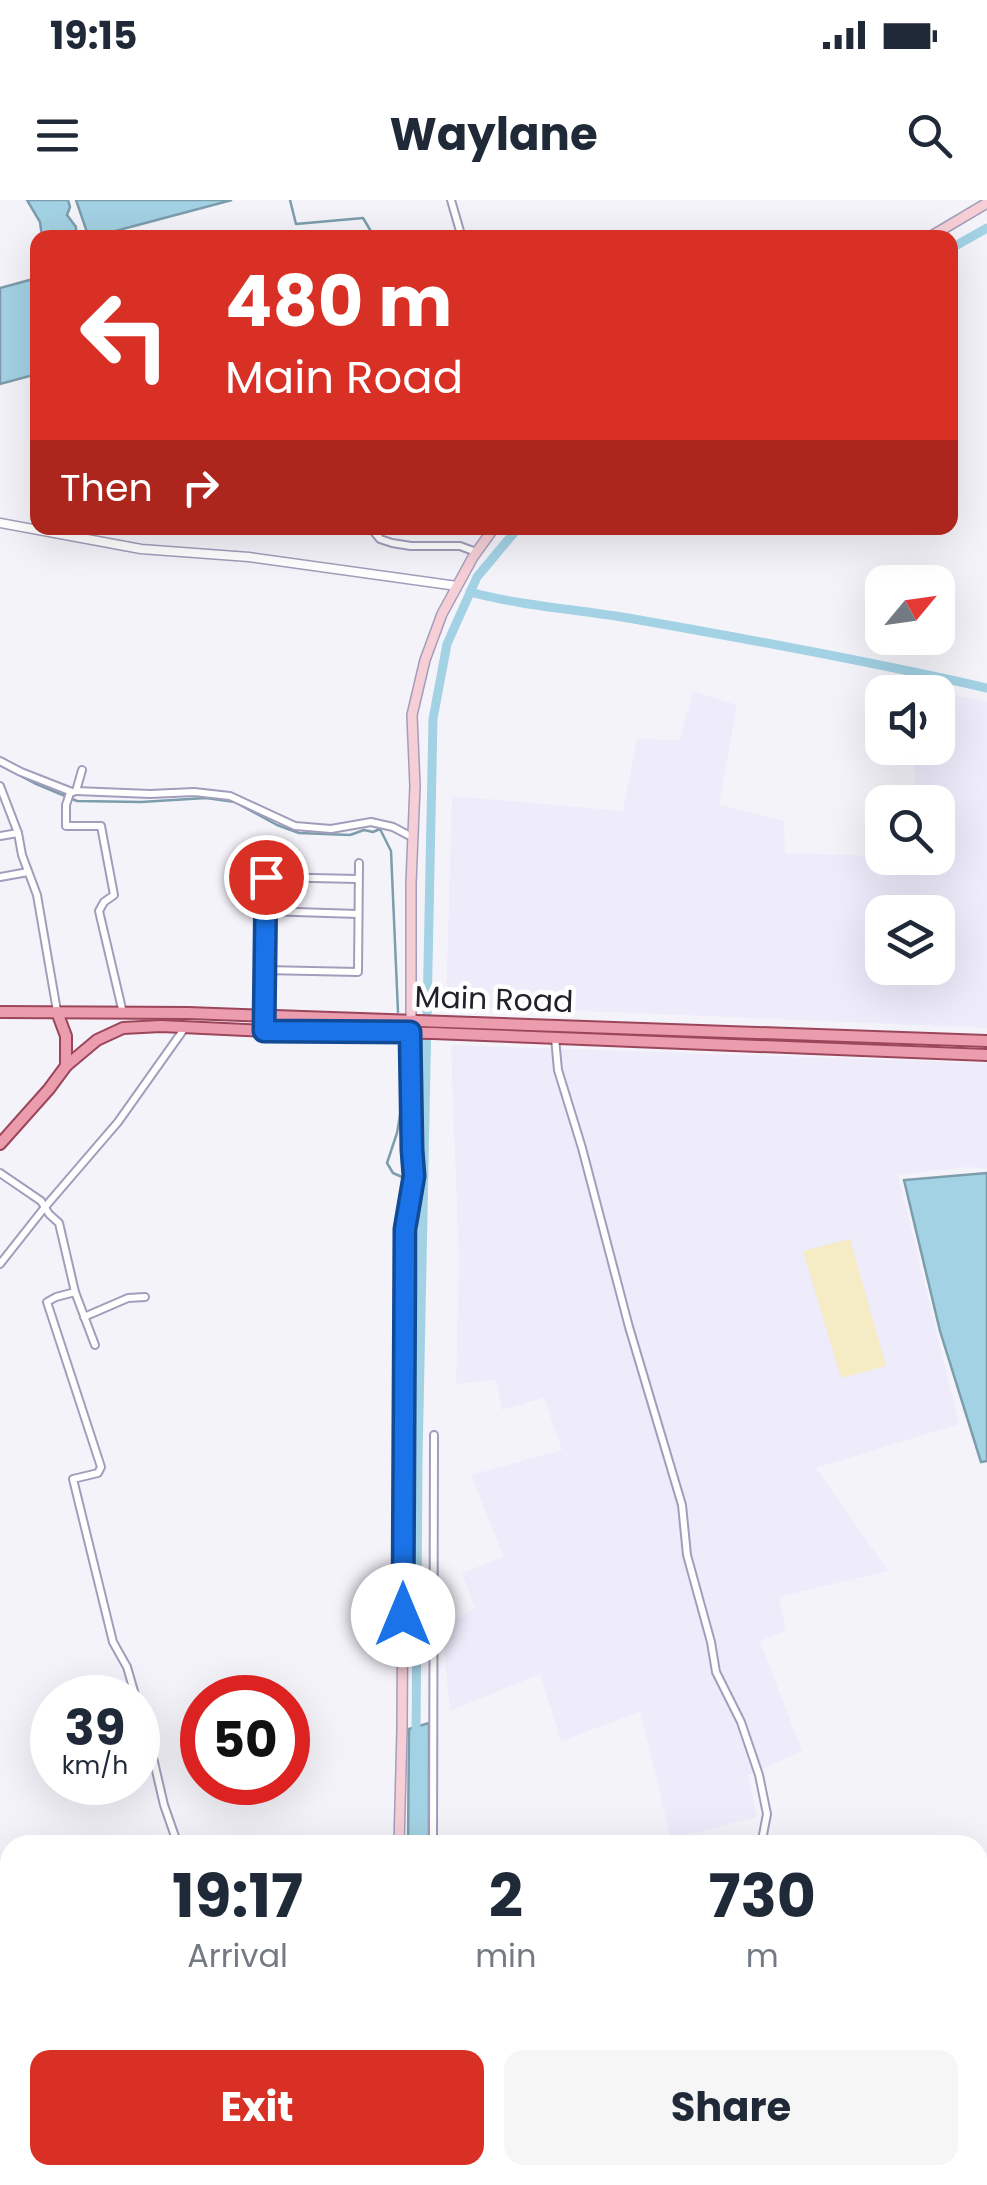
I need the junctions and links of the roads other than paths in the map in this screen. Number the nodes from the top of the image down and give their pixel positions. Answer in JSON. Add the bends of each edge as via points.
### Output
{"nodes":[{"id":1,"x":451,"y":200,"type":"edge"},
{"id":2,"x":987,"y":203,"type":"edge"},
{"id":3,"x":460,"y":230,"type":"edge"},
{"id":4,"x":941,"y":230,"type":"edge"},
{"id":5,"x":0,"y":523,"type":"edge"},
{"id":6,"x":30,"y":529,"type":"edge"},
{"id":7,"x":65,"y":535,"type":"edge"},
{"id":8,"x":377,"y":535,"type":"edge"},
{"id":9,"x":489,"y":535,"type":"edge"},
{"id":10,"x":476,"y":552,"type":"junction"},
{"id":11,"x":457,"y":586,"type":"junction"},
{"id":12,"x":0,"y":761,"type":"edge"},
{"id":13,"x":82,"y":770,"type":"dead end"},
{"id":14,"x":0,"y":786,"type":"edge"},
{"id":15,"x":73,"y":792,"type":"junction"},
{"id":16,"x":18,"y":833,"type":"junction"},
{"id":17,"x":0,"y":836,"type":"edge"},
{"id":18,"x":413,"y":837,"type":"junction"},
{"id":19,"x":267,"y":861,"type":"dead end"},
{"id":20,"x":358,"y":863,"type":"dead end"},
{"id":21,"x":28,"y":872,"type":"junction"},
{"id":22,"x":0,"y":877,"type":"edge"},
{"id":23,"x":266,"y":877,"type":"junction"},
{"id":24,"x":358,"y":879,"type":"junction"},
{"id":25,"x":266,"y":911,"type":"junction"},
{"id":26,"x":358,"y":914,"type":"junction"},
{"id":27,"x":264,"y":970,"type":"junction"},
{"id":28,"x":0,"y":1012,"type":"edge"},
{"id":29,"x":57,"y":1012,"type":"junction"},
{"id":30,"x":124,"y":1013,"type":"junction"},
{"id":31,"x":263,"y":1016,"type":"junction"},
{"id":32,"x":413,"y":1027,"type":"junction"},
{"id":33,"x":434,"y":1027,"type":"junction"},
{"id":34,"x":184,"y":1028,"type":"junction"},
{"id":35,"x":264,"y":1031,"type":"junction"},
{"id":36,"x":555,"y":1037,"type":"junction"},
{"id":37,"x":987,"y":1041,"type":"edge"},
{"id":38,"x":987,"y":1055,"type":"edge"},
{"id":39,"x":66,"y":1066,"type":"junction"},
{"id":40,"x":0,"y":1144,"type":"edge"},
{"id":41,"x":0,"y":1173,"type":"edge"},
{"id":42,"x":45,"y":1207,"type":"junction"},
{"id":43,"x":0,"y":1264,"type":"edge"},
{"id":44,"x":75,"y":1292,"type":"junction"},
{"id":45,"x":145,"y":1297,"type":"dead end"},
{"id":46,"x":84,"y":1317,"type":"junction"},
{"id":47,"x":95,"y":1345,"type":"dead end"},
{"id":48,"x":434,"y":1435,"type":"dead end"},
{"id":49,"x":129,"y":1675,"type":"edge"},
{"id":50,"x":160,"y":1788,"type":"edge"},
{"id":51,"x":174,"y":1835,"type":"edge"},
{"id":52,"x":399,"y":1835,"type":"edge"},
{"id":53,"x":433,"y":1835,"type":"edge"},
{"id":54,"x":764,"y":1835,"type":"edge"}],
"edges":[{"from":1,"to":3,"type":"street"},
{"from":2,"to":4,"type":"main road"},
{"from":5,"to":6,"type":"street"},
{"from":7,"to":11,"type":"street"},
{"from":8,"to":10,"type":"street","via":[[411,546]]},
{"from":9,"to":10,"type":"main road"},
{"from":10,"to":11,"type":"main road"},
{"from":11,"to":18,"type":"main road","via":[[425,660],[412,714]]},
{"from":12,"to":15,"type":"street"},
{"from":13,"to":15,"type":"street"},
{"from":14,"to":16,"type":"street"},
{"from":15,"to":18,"type":"street","via":[[230,796],[295,826],[331,830],[371,822]]},
{"from":15,"to":30,"type":"street","via":[[66,826],[101,826],[114,895],[99,911]]},
{"from":16,"to":17,"type":"street"},
{"from":16,"to":21,"type":"street"},
{"from":18,"to":32,"type":"main road"},
{"from":19,"to":23,"type":"street"},
{"from":20,"to":24,"type":"street"},
{"from":21,"to":22,"type":"street"},
{"from":21,"to":29,"type":"street"},
{"from":23,"to":24,"type":"street"},
{"from":23,"to":25,"type":"street"},
{"from":24,"to":26,"type":"street"},
{"from":25,"to":26,"type":"street"},
{"from":25,"to":27,"type":"street"},
{"from":26,"to":27,"type":"street","via":[[358,972]]},
{"from":27,"to":31,"type":"street"},
{"from":28,"to":29,"type":"main road","name":"Main Road"},
{"from":29,"to":30,"type":"main road","name":"Main Road"},
{"from":29,"to":39,"type":"main road"},
{"from":30,"to":31,"type":"main road","name":"Main Road"},
{"from":31,"to":32,"type":"main road","name":"Main Road"},
{"from":31,"to":35,"type":"street"},
{"from":32,"to":33,"type":"main road","name":"Main Road"},
{"from":32,"to":35,"type":"main road","name":"Main Road"},
{"from":32,"to":52,"type":"main road"},
{"from":33,"to":36,"type":"main road","name":"Main Road"},
{"from":33,"to":37,"type":"main road","name":"Main Road"},
{"from":34,"to":35,"type":"main road","name":"Main Road"},
{"from":34,"to":39,"type":"main road","name":"Main Road","via":[[109,1032]]},
{"from":34,"to":42,"type":"street","via":[[118,1122]]},
{"from":36,"to":38,"type":"main road","name":"Main Road"},
{"from":36,"to":54,"type":"street","via":[[558,1070],[682,1504],[687,1555],[716,1672],[759,1775]]},
{"from":39,"to":40,"type":"main road","name":"Main Road"},
{"from":41,"to":42,"type":"street"},
{"from":42,"to":43,"type":"street"},
{"from":42,"to":44,"type":"street","via":[[59,1223]]},
{"from":44,"to":46,"type":"street"},
{"from":44,"to":49,"type":"street","via":[[47,1302],[101,1468],[73,1479],[113,1642]]},
{"from":45,"to":46,"type":"street"},
{"from":46,"to":47,"type":"street"},
{"from":48,"to":53,"type":"street"},
{"from":50,"to":51,"type":"street"}]}
